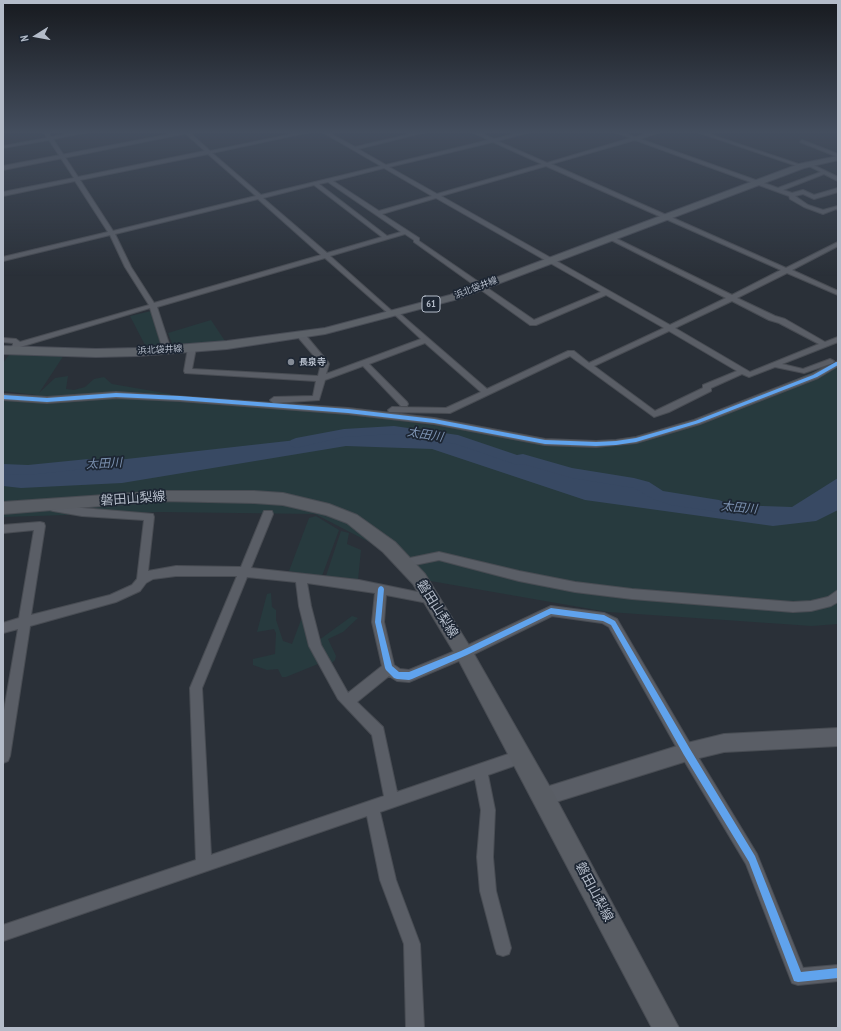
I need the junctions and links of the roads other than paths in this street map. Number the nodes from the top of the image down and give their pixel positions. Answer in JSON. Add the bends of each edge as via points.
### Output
{"nodes":[{"id":1,"x":72,"y":180,"type":"edge"},
{"id":2,"x":78,"y":180,"type":"edge"},
{"id":3,"x":240,"y":180,"type":"edge"},
{"id":4,"x":333,"y":180,"type":"edge"},
{"id":5,"x":409,"y":180,"type":"edge"},
{"id":6,"x":491,"y":180,"type":"edge"},
{"id":7,"x":582,"y":180,"type":"edge"},
{"id":8,"x":753,"y":180,"type":"edge"},
{"id":9,"x":763,"y":180,"type":"edge"},
{"id":10,"x":809,"y":180,"type":"edge"},
{"id":11,"x":330,"y":181,"type":"junction"},
{"id":12,"x":758,"y":182,"type":"junction"},
{"id":13,"x":315,"y":184,"type":"junction"},
{"id":14,"x":780,"y":190,"type":"junction"},
{"id":15,"x":838,"y":190,"type":"edge"},
{"id":16,"x":3,"y":194,"type":"edge"},
{"id":17,"x":792,"y":195,"type":"junction"},
{"id":18,"x":437,"y":196,"type":"junction"},
{"id":19,"x":259,"y":197,"type":"junction"},
{"id":20,"x":838,"y":208,"type":"edge"},
{"id":21,"x":378,"y":213,"type":"junction"},
{"id":22,"x":666,"y":217,"type":"junction"},
{"id":23,"x":406,"y":232,"type":"junction"},
{"id":24,"x":112,"y":233,"type":"junction"},
{"id":25,"x":387,"y":238,"type":"junction"},
{"id":26,"x":611,"y":238,"type":"junction"},
{"id":27,"x":838,"y":244,"type":"edge"},
{"id":28,"x":326,"y":256,"type":"junction"},
{"id":29,"x":3,"y":259,"type":"edge"},
{"id":30,"x":549,"y":260,"type":"junction"},
{"id":31,"x":786,"y":270,"type":"junction"},
{"id":32,"x":480,"y":286,"type":"junction"},
{"id":33,"x":606,"y":292,"type":"junction"},
{"id":34,"x":838,"y":293,"type":"edge"},
{"id":35,"x":732,"y":297,"type":"junction"},
{"id":36,"x":153,"y":306,"type":"junction"},
{"id":37,"x":394,"y":314,"type":"junction"},
{"id":38,"x":668,"y":328,"type":"junction"},
{"id":39,"x":300,"y":334,"type":"junction"},
{"id":40,"x":838,"y":339,"type":"edge"},
{"id":41,"x":426,"y":340,"type":"junction"},
{"id":42,"x":824,"y":344,"type":"junction"},
{"id":43,"x":7,"y":348,"type":"edge"},
{"id":44,"x":192,"y":348,"type":"junction"},
{"id":45,"x":167,"y":350,"type":"junction"},
{"id":46,"x":838,"y":358,"type":"edge"},
{"id":47,"x":364,"y":363,"type":"junction"},
{"id":48,"x":838,"y":364,"type":"edge"},
{"id":49,"x":774,"y":365,"type":"junction"},
{"id":50,"x":588,"y":366,"type":"junction"},
{"id":51,"x":743,"y":371,"type":"junction"},
{"id":52,"x":321,"y":379,"type":"junction"},
{"id":53,"x":486,"y":392,"type":"junction"},
{"id":54,"x":3,"y":397,"type":"edge"},
{"id":55,"x":234,"y":402,"type":"junction"},
{"id":56,"x":404,"y":404,"type":"dead end"},
{"id":57,"x":348,"y":411,"type":"junction"},
{"id":58,"x":44,"y":506,"type":"junction"},
{"id":59,"x":3,"y":508,"type":"edge"},
{"id":60,"x":268,"y":514,"type":"dead end"},
{"id":61,"x":3,"y":529,"type":"edge"},
{"id":62,"x":405,"y":563,"type":"junction"},
{"id":63,"x":243,"y":572,"type":"junction"},
{"id":64,"x":301,"y":578,"type":"junction"},
{"id":65,"x":142,"y":580,"type":"junction"},
{"id":66,"x":381,"y":589,"type":"junction"},
{"id":67,"x":838,"y":595,"type":"edge"},
{"id":68,"x":433,"y":599,"type":"junction"},
{"id":69,"x":24,"y":623,"type":"junction"},
{"id":70,"x":3,"y":628,"type":"edge"},
{"id":71,"x":464,"y":653,"type":"junction"},
{"id":72,"x":389,"y":668,"type":"junction"},
{"id":73,"x":348,"y":701,"type":"junction"},
{"id":74,"x":838,"y":737,"type":"edge"},
{"id":75,"x":687,"y":752,"type":"junction"},
{"id":76,"x":3,"y":756,"type":"edge"},
{"id":77,"x":520,"y":757,"type":"junction"},
{"id":78,"x":480,"y":771,"type":"junction"},
{"id":79,"x":543,"y":797,"type":"junction"},
{"id":80,"x":392,"y":801,"type":"junction"},
{"id":81,"x":372,"y":808,"type":"junction"},
{"id":82,"x":204,"y":863,"type":"junction"},
{"id":83,"x":3,"y":932,"type":"edge"},
{"id":84,"x":503,"y":948,"type":"dead end"},
{"id":85,"x":838,"y":974,"type":"edge"},
{"id":86,"x":415,"y":1028,"type":"edge"},
{"id":87,"x":666,"y":1028,"type":"edge"}],
"edges":[{"from":1,"to":16,"type":"street"},
{"from":2,"to":24,"type":"street"},
{"from":3,"to":19,"type":"street"},
{"from":4,"to":11,"type":"street"},
{"from":5,"to":18,"type":"street"},
{"from":6,"to":18,"type":"street"},
{"from":7,"to":22,"type":"street"},
{"from":8,"to":12,"type":"street"},
{"from":9,"to":12,"type":"main road","name":"浜北袋井線","number":"61"},
{"from":10,"to":14,"type":"street"},
{"from":11,"to":13,"type":"street"},
{"from":11,"to":21,"type":"street"},
{"from":12,"to":14,"type":"street"},
{"from":12,"to":22,"type":"main road","name":"浜北袋井線","number":"61"},
{"from":13,"to":19,"type":"street"},
{"from":13,"to":25,"type":"street"},
{"from":14,"to":17,"type":"street"},
{"from":15,"to":17,"type":"street","via":[[814,197],[803,192]]},
{"from":17,"to":20,"type":"street","via":[[792,198],[806,206],[823,212]]},
{"from":18,"to":21,"type":"street"},
{"from":18,"to":30,"type":"street"},
{"from":19,"to":24,"type":"street"},
{"from":19,"to":28,"type":"street"},
{"from":21,"to":23,"type":"street"},
{"from":22,"to":26,"type":"main road","name":"浜北袋井線","number":"61"},
{"from":22,"to":31,"type":"street"},
{"from":23,"to":25,"type":"street"},
{"from":23,"to":32,"type":"street"},
{"from":24,"to":29,"type":"street"},
{"from":24,"to":36,"type":"street","via":[[128,267]]},
{"from":25,"to":28,"type":"street"},
{"from":26,"to":30,"type":"main road","name":"浜北袋井線","number":"61"},
{"from":26,"to":35,"type":"street"},
{"from":27,"to":31,"type":"street"},
{"from":28,"to":36,"type":"street"},
{"from":28,"to":37,"type":"street"},
{"from":30,"to":32,"type":"main road","name":"浜北袋井線","number":"61"},
{"from":30,"to":33,"type":"street"},
{"from":31,"to":34,"type":"street"},
{"from":31,"to":35,"type":"street"},
{"from":32,"to":33,"type":"street","via":[[533,323]]},
{"from":32,"to":37,"type":"main road","name":"浜北袋井線","number":"61","via":[[454,297]]},
{"from":33,"to":38,"type":"street"},
{"from":35,"to":38,"type":"street"},
{"from":35,"to":42,"type":"street"},
{"from":36,"to":43,"type":"street"},
{"from":36,"to":45,"type":"street"},
{"from":37,"to":39,"type":"main road","name":"浜北袋井線","number":"61","via":[[325,331]]},
{"from":37,"to":41,"type":"street"},
{"from":38,"to":50,"type":"street"},
{"from":38,"to":51,"type":"street"},
{"from":39,"to":44,"type":"main road","name":"浜北袋井線","number":"61"},
{"from":39,"to":52,"type":"street","via":[[325,364]]},
{"from":40,"to":42,"type":"street"},
{"from":41,"to":47,"type":"street"},
{"from":41,"to":53,"type":"street"},
{"from":42,"to":49,"type":"street"},
{"from":43,"to":45,"type":"main road","name":"浜北袋井線","number":"61","via":[[96,353]]},
{"from":44,"to":45,"type":"main road","name":"浜北袋井線","number":"61"},
{"from":44,"to":52,"type":"street","via":[[188,371]]},
{"from":46,"to":49,"type":"street","via":[[804,371]]},
{"from":47,"to":52,"type":"street"},
{"from":47,"to":56,"type":"street"},
{"from":48,"to":57,"type":"street","via":[[815,376],[697,422],[636,440],[616,443],[545,442],[434,421]]},
{"from":49,"to":51,"type":"street","via":[[749,375]]},
{"from":50,"to":51,"type":"street","via":[[654,414]]},
{"from":50,"to":53,"type":"street","via":[[571,353]]},
{"from":52,"to":55,"type":"street","via":[[316,398]]},
{"from":53,"to":57,"type":"street","via":[[447,411]]},
{"from":54,"to":55,"type":"street","via":[[47,400],[116,395]]},
{"from":55,"to":57,"type":"street"},
{"from":58,"to":59,"type":"main road","name":"磐田山梨線"},
{"from":58,"to":62,"type":"main road","name":"磐田山梨線","via":[[163,496],[283,499],[329,510],[352,519],[389,547]]},
{"from":58,"to":65,"type":"street","via":[[82,512],[149,517]]},
{"from":60,"to":63,"type":"street"},
{"from":61,"to":69,"type":"street","via":[[40,526]]},
{"from":62,"to":67,"type":"street","via":[[438,556],[575,587],[793,607],[831,601]]},
{"from":62,"to":68,"type":"main road","name":"磐田山梨線","via":[[420,579]]},
{"from":63,"to":64,"type":"street"},
{"from":63,"to":65,"type":"street","via":[[176,571],[151,575]]},
{"from":63,"to":82,"type":"street","via":[[196,688]]},
{"from":64,"to":66,"type":"street"},
{"from":64,"to":73,"type":"street","via":[[315,646],[342,695]]},
{"from":65,"to":69,"type":"street","via":[[136,588],[112,599]]},
{"from":66,"to":68,"type":"street"},
{"from":66,"to":72,"type":"street","via":[[378,622]]},
{"from":68,"to":71,"type":"main road","name":"磐田山梨線"},
{"from":69,"to":70,"type":"street"},
{"from":69,"to":76,"type":"street"},
{"from":71,"to":72,"type":"street","via":[[410,676],[397,675]]},
{"from":71,"to":75,"type":"street","via":[[551,611],[604,618],[613,623]]},
{"from":71,"to":77,"type":"main road","name":"磐田山梨線"},
{"from":72,"to":73,"type":"street"},
{"from":73,"to":80,"type":"street","via":[[378,732]]},
{"from":74,"to":75,"type":"street","via":[[724,743]]},
{"from":75,"to":79,"type":"street"},
{"from":75,"to":85,"type":"street","via":[[752,859],[798,977]]},
{"from":77,"to":78,"type":"street"},
{"from":77,"to":79,"type":"main road","name":"磐田山梨線"},
{"from":78,"to":80,"type":"street"},
{"from":78,"to":84,"type":"street","via":[[488,810],[485,857],[488,890]]},
{"from":79,"to":87,"type":"main road","name":"磐田山梨線"},
{"from":80,"to":81,"type":"street"},
{"from":81,"to":82,"type":"street"},
{"from":81,"to":86,"type":"street","via":[[388,880],[412,944]]},
{"from":82,"to":83,"type":"street"}]}
